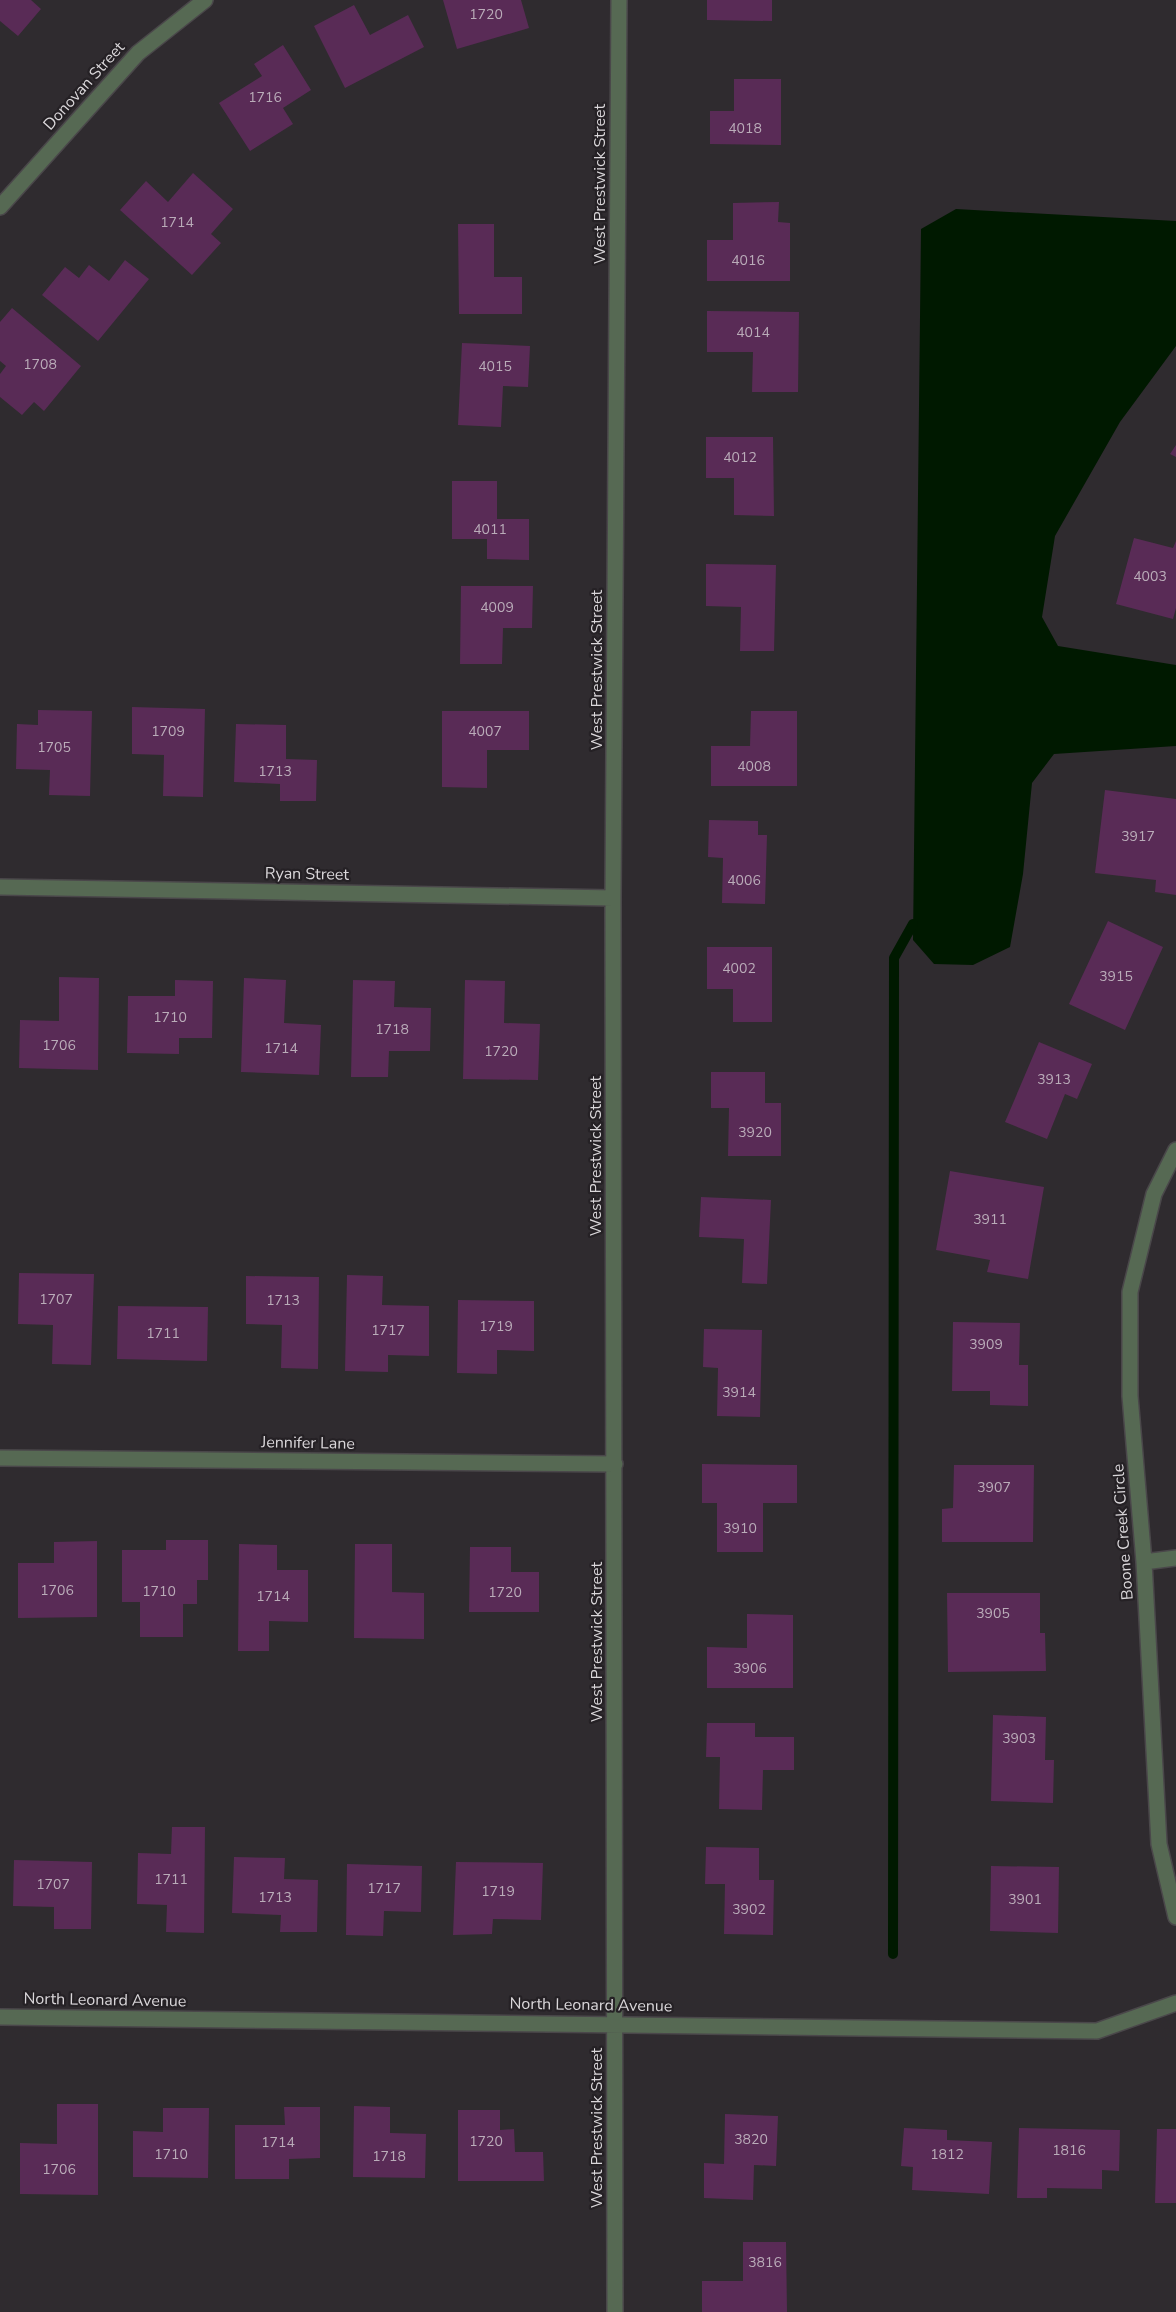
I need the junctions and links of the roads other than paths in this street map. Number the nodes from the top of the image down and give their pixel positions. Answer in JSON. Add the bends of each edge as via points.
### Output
{"nodes":[{"id":1,"x":205,"y":0,"type":"edge"},
{"id":2,"x":619,"y":0,"type":"edge"},
{"id":3,"x":0,"y":207,"type":"edge"},
{"id":4,"x":0,"y":887,"type":"edge"},
{"id":5,"x":613,"y":898,"type":"junction"},
{"id":6,"x":1176,"y":1150,"type":"edge"},
{"id":7,"x":0,"y":1458,"type":"edge"},
{"id":8,"x":615,"y":1464,"type":"junction"},
{"id":9,"x":1176,"y":1558,"type":"edge"},
{"id":10,"x":1144,"y":1562,"type":"junction"},
{"id":11,"x":1176,"y":1917,"type":"edge"},
{"id":12,"x":1176,"y":2003,"type":"edge"},
{"id":13,"x":0,"y":2017,"type":"edge"},
{"id":14,"x":615,"y":2023,"type":"junction"},
{"id":15,"x":615,"y":2312,"type":"edge"}],
"edges":[{"from":1,"to":3,"type":"street","name":"Donovan Street","via":[[138,52]]},
{"from":2,"to":5,"type":"street","name":"West Prestwick Street"},
{"from":4,"to":5,"type":"street","name":"Ryan Street"},
{"from":5,"to":8,"type":"street","name":"West Prestwick Street"},
{"from":6,"to":10,"type":"street","name":"Boone Creek Circle","via":[[1154,1194],[1130,1292],[1130,1396]]},
{"from":7,"to":8,"type":"street","name":"Jennifer Lane"},
{"from":8,"to":14,"type":"street","name":"West Prestwick Street"},
{"from":9,"to":10,"type":"street"},
{"from":10,"to":11,"type":"street","name":"Boone Creek Circle","via":[[1159,1844]]},
{"from":12,"to":14,"type":"street","name":"North Leonard Avenue","via":[[1097,2031]]},
{"from":13,"to":14,"type":"street","name":"North Leonard Avenue"},
{"from":14,"to":15,"type":"street","name":"West Prestwick Street"}]}
